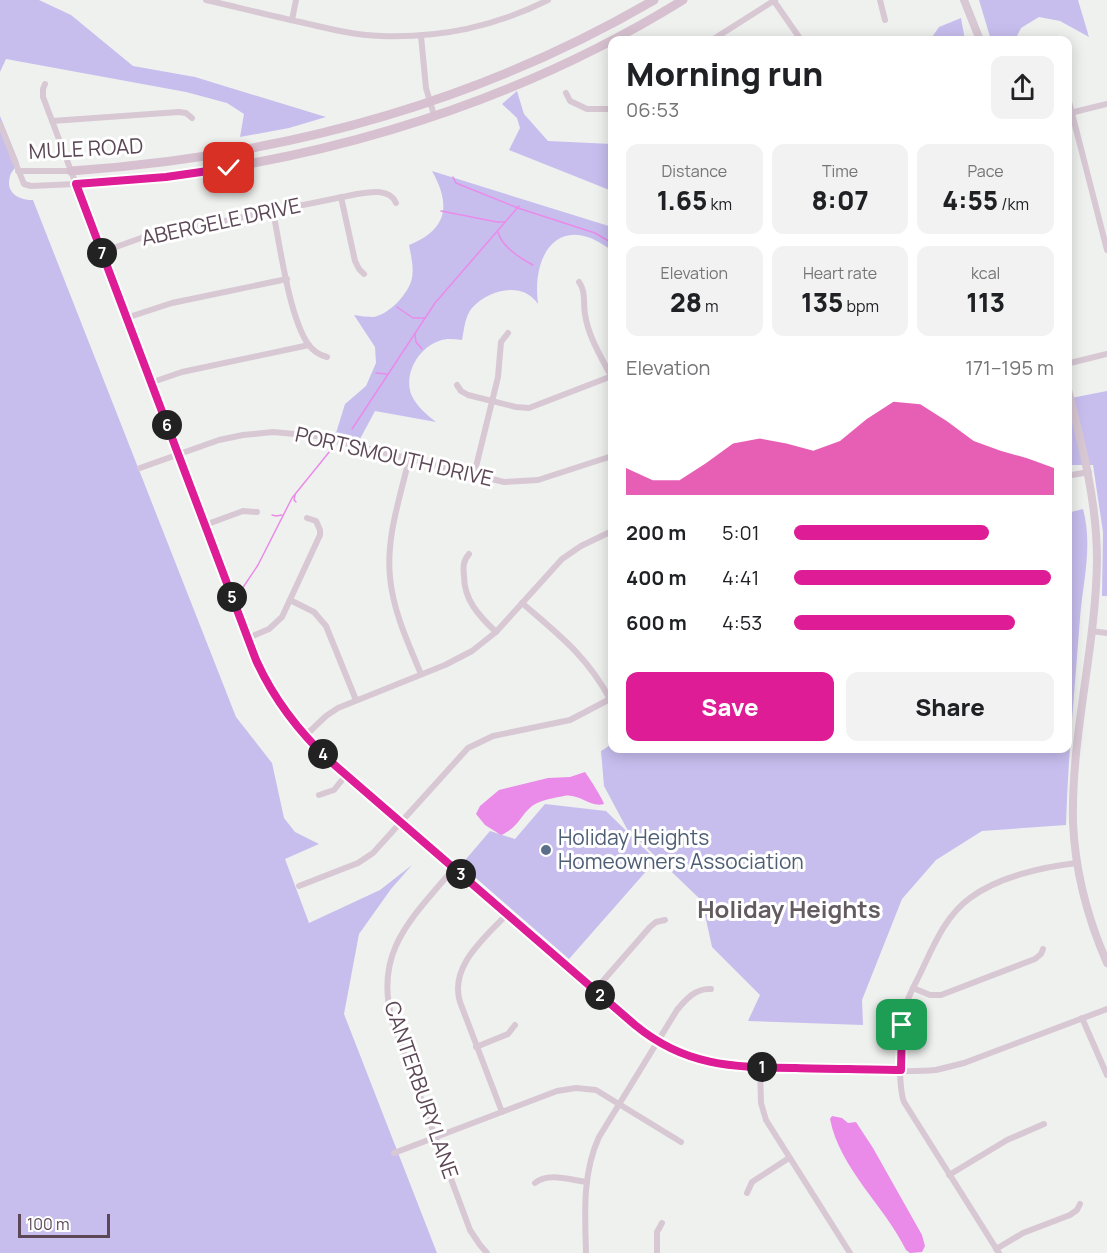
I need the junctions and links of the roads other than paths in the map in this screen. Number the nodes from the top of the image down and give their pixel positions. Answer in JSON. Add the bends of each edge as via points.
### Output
{"nodes":[{"id":1,"x":206,"y":0,"type":"edge"},
{"id":2,"x":296,"y":0,"type":"edge"},
{"id":3,"x":548,"y":0,"type":"edge"},
{"id":4,"x":654,"y":0,"type":"edge"},
{"id":5,"x":683,"y":0,"type":"edge"},
{"id":6,"x":775,"y":0,"type":"edge"},
{"id":7,"x":880,"y":0,"type":"edge"},
{"id":8,"x":964,"y":0,"type":"edge"},
{"id":9,"x":292,"y":20,"type":"junction"},
{"id":10,"x":885,"y":20,"type":"dead end"},
{"id":11,"x":421,"y":36,"type":"junction"},
{"id":12,"x":618,"y":36,"type":"edge"},
{"id":13,"x":718,"y":36,"type":"edge"},
{"id":14,"x":798,"y":36,"type":"edge"},
{"id":15,"x":978,"y":36,"type":"edge"},
{"id":16,"x":608,"y":41,"type":"edge"},
{"id":17,"x":45,"y":84,"type":"dead end"},
{"id":18,"x":566,"y":93,"type":"dead end"},
{"id":19,"x":429,"y":102,"type":"junction"},
{"id":20,"x":1107,"y":104,"type":"edge"},
{"id":21,"x":608,"y":109,"type":"edge"},
{"id":22,"x":1072,"y":113,"type":"edge"},
{"id":23,"x":434,"y":115,"type":"junction"},
{"id":24,"x":192,"y":118,"type":"dead end"},
{"id":25,"x":1072,"y":120,"type":"edge"},
{"id":26,"x":52,"y":121,"type":"junction"},
{"id":27,"x":0,"y":124,"type":"edge"},
{"id":28,"x":18,"y":171,"type":"junction"},
{"id":29,"x":71,"y":171,"type":"junction"},
{"id":30,"x":76,"y":184,"type":"junction"},
{"id":31,"x":341,"y":197,"type":"junction"},
{"id":32,"x":396,"y":203,"type":"dead end"},
{"id":33,"x":273,"y":211,"type":"junction"},
{"id":34,"x":1107,"y":250,"type":"edge"},
{"id":35,"x":102,"y":252,"type":"junction"},
{"id":36,"x":364,"y":274,"type":"dead end"},
{"id":37,"x":287,"y":279,"type":"junction"},
{"id":38,"x":579,"y":282,"type":"dead end"},
{"id":39,"x":126,"y":318,"type":"junction"},
{"id":40,"x":508,"y":333,"type":"dead end"},
{"id":41,"x":309,"y":345,"type":"junction"},
{"id":42,"x":1107,"y":354,"type":"edge"},
{"id":43,"x":327,"y":357,"type":"dead end"},
{"id":44,"x":1072,"y":363,"type":"edge"},
{"id":45,"x":608,"y":370,"type":"edge"},
{"id":46,"x":608,"y":377,"type":"edge"},
{"id":47,"x":150,"y":382,"type":"junction"},
{"id":48,"x":457,"y":385,"type":"dead end"},
{"id":49,"x":491,"y":401,"type":"junction"},
{"id":50,"x":1072,"y":405,"type":"edge"},
{"id":51,"x":178,"y":454,"type":"junction"},
{"id":52,"x":608,"y":457,"type":"edge"},
{"id":53,"x":410,"y":459,"type":"junction"},
{"id":54,"x":140,"y":468,"type":"dead end"},
{"id":55,"x":1089,"y":472,"type":"junction"},
{"id":56,"x":474,"y":475,"type":"junction"},
{"id":57,"x":1072,"y":475,"type":"edge"},
{"id":58,"x":257,"y":512,"type":"dead end"},
{"id":59,"x":307,"y":518,"type":"dead end"},
{"id":60,"x":205,"y":525,"type":"junction"},
{"id":61,"x":608,"y":533,"type":"edge"},
{"id":62,"x":469,"y":554,"type":"dead end"},
{"id":63,"x":290,"y":600,"type":"junction"},
{"id":64,"x":522,"y":603,"type":"junction"},
{"id":65,"x":1091,"y":631,"type":"junction"},
{"id":66,"x":496,"y":632,"type":"junction"},
{"id":67,"x":1107,"y":633,"type":"edge"},
{"id":68,"x":248,"y":639,"type":"junction"},
{"id":69,"x":421,"y":674,"type":"junction"},
{"id":70,"x":608,"y":693,"type":"edge"},
{"id":71,"x":356,"y":700,"type":"junction"},
{"id":72,"x":608,"y":700,"type":"edge"},
{"id":73,"x":305,"y":736,"type":"junction"},
{"id":74,"x":346,"y":775,"type":"junction"},
{"id":75,"x":319,"y":795,"type":"dead end"},
{"id":76,"x":401,"y":822,"type":"junction"},
{"id":77,"x":1077,"y":863,"type":"junction"},
{"id":78,"x":454,"y":868,"type":"junction"},
{"id":79,"x":299,"y":886,"type":"dead end"},
{"id":80,"x":507,"y":914,"type":"junction"},
{"id":81,"x":665,"y":920,"type":"dead end"},
{"id":82,"x":1043,"y":949,"type":"dead end"},
{"id":83,"x":1107,"y":963,"type":"edge"},
{"id":84,"x":913,"y":988,"type":"junction"},
{"id":85,"x":711,"y":989,"type":"dead end"},
{"id":86,"x":595,"y":990,"type":"junction"},
{"id":87,"x":1107,"y":1009,"type":"edge"},
{"id":88,"x":1082,"y":1018,"type":"junction"},
{"id":89,"x":515,"y":1025,"type":"dead end"},
{"id":90,"x":658,"y":1042,"type":"junction"},
{"id":91,"x":476,"y":1047,"type":"junction"},
{"id":92,"x":760,"y":1067,"type":"junction"},
{"id":93,"x":901,"y":1070,"type":"junction"},
{"id":94,"x":1107,"y":1075,"type":"edge"},
{"id":95,"x":620,"y":1104,"type":"junction"},
{"id":96,"x":502,"y":1113,"type":"junction"},
{"id":97,"x":1044,"y":1124,"type":"dead end"},
{"id":98,"x":435,"y":1137,"type":"junction"},
{"id":99,"x":681,"y":1142,"type":"dead end"},
{"id":100,"x":394,"y":1153,"type":"dead end"},
{"id":101,"x":789,"y":1158,"type":"junction"},
{"id":102,"x":949,"y":1175,"type":"junction"},
{"id":103,"x":587,"y":1182,"type":"junction"},
{"id":104,"x":535,"y":1183,"type":"dead end"},
{"id":105,"x":747,"y":1193,"type":"dead end"},
{"id":106,"x":1080,"y":1204,"type":"dead end"},
{"id":107,"x":662,"y":1223,"type":"dead end"},
{"id":108,"x":997,"y":1251,"type":"edge"},
{"id":109,"x":488,"y":1253,"type":"edge"},
{"id":110,"x":586,"y":1253,"type":"edge"},
{"id":111,"x":657,"y":1253,"type":"edge"},
{"id":112,"x":850,"y":1253,"type":"edge"}],
"edges":[{"from":1,"to":9,"type":"street"},
{"from":2,"to":9,"type":"street"},
{"from":3,"to":11,"type":"street","via":[[474,29]]},
{"from":4,"to":19,"type":"main road","name":"MULE ROAD","via":[[523,66]]},
{"from":5,"to":12,"type":"main road","name":"MULE ROAD"},
{"from":6,"to":13,"type":"street"},
{"from":6,"to":14,"type":"street"},
{"from":7,"to":10,"type":"street"},
{"from":8,"to":15,"type":"street"},
{"from":9,"to":11,"type":"street","via":[[369,35]]},
{"from":11,"to":19,"type":"street"},
{"from":16,"to":23,"type":"main road","name":"MULE ROAD","via":[[540,76]]},
{"from":17,"to":26,"type":"street","via":[[43,97]]},
{"from":18,"to":21,"type":"street","via":[[570,101],[586,108]]},
{"from":19,"to":23,"type":"street"},
{"from":19,"to":29,"type":"main road","name":"MULE ROAD","via":[[334,131],[224,155]]},
{"from":20,"to":22,"type":"street"},
{"from":23,"to":30,"type":"main road","name":"MULE ROAD","via":[[321,148],[229,168]]},
{"from":24,"to":26,"type":"street","via":[[178,112]]},
{"from":25,"to":34,"type":"street"},
{"from":26,"to":29,"type":"street"},
{"from":27,"to":28,"type":"street"},
{"from":28,"to":29,"type":"street","name":"MULE ROAD"},
{"from":28,"to":30,"type":"street","name":"MULE ROAD","via":[[28,186]]},
{"from":29,"to":30,"type":"street"},
{"from":30,"to":35,"type":"street"},
{"from":31,"to":32,"type":"street","name":"ABERGELE DRIVE","via":[[379,192],[390,195]]},
{"from":31,"to":33,"type":"street","name":"ABERGELE DRIVE"},
{"from":31,"to":36,"type":"street","via":[[355,261]]},
{"from":33,"to":35,"type":"street","name":"ABERGELE DRIVE","via":[[141,238]]},
{"from":33,"to":37,"type":"street"},
{"from":35,"to":39,"type":"street"},
{"from":37,"to":39,"type":"street","via":[[172,303]]},
{"from":37,"to":41,"type":"street","via":[[295,315]]},
{"from":38,"to":45,"type":"street","via":[[584,290],[589,332]]},
{"from":39,"to":47,"type":"street"},
{"from":40,"to":49,"type":"street","via":[[501,342]]},
{"from":41,"to":43,"type":"street"},
{"from":41,"to":47,"type":"street"},
{"from":42,"to":44,"type":"street"},
{"from":46,"to":49,"type":"street","via":[[529,408]]},
{"from":47,"to":51,"type":"street"},
{"from":48,"to":49,"type":"street","via":[[464,393]]},
{"from":49,"to":56,"type":"street"},
{"from":50,"to":55,"type":"street"},
{"from":51,"to":53,"type":"street","name":"PORTSMOUTH DRIVE","via":[[230,437],[273,432],[316,436]]},
{"from":51,"to":54,"type":"street","name":"PORTSMOUTH DRIVE"},
{"from":51,"to":60,"type":"street"},
{"from":52,"to":56,"type":"street","name":"PORTSMOUTH DRIVE","via":[[528,482],[504,482]]},
{"from":53,"to":56,"type":"street","name":"PORTSMOUTH DRIVE"},
{"from":53,"to":69,"type":"street","via":[[391,536],[389,570],[398,615]]},
{"from":55,"to":57,"type":"street"},
{"from":55,"to":65,"type":"street","via":[[1097,562]]},
{"from":58,"to":60,"type":"street","via":[[243,511]]},
{"from":59,"to":63,"type":"street","via":[[316,521],[320,535]]},
{"from":60,"to":68,"type":"street"},
{"from":61,"to":64,"type":"street","via":[[562,559]]},
{"from":62,"to":66,"type":"street","via":[[463,566],[467,593],[474,609]]},
{"from":63,"to":68,"type":"street","via":[[274,625]]},
{"from":63,"to":71,"type":"street","via":[[323,621]]},
{"from":64,"to":66,"type":"street"},
{"from":64,"to":70,"type":"street","via":[[585,659]]},
{"from":65,"to":67,"type":"street"},
{"from":65,"to":77,"type":"street","via":[[1074,791]]},
{"from":66,"to":69,"type":"street","via":[[465,655]]},
{"from":68,"to":73,"type":"street","via":[[272,692]]},
{"from":69,"to":71,"type":"street"},
{"from":71,"to":73,"type":"street","via":[[326,716]]},
{"from":72,"to":76,"type":"street","via":[[570,720],[493,736],[472,746]]},
{"from":73,"to":74,"type":"street"},
{"from":74,"to":75,"type":"street","via":[[334,790]]},
{"from":74,"to":76,"type":"street"},
{"from":76,"to":78,"type":"street"},
{"from":76,"to":79,"type":"street","via":[[381,846],[362,860]]},
{"from":77,"to":83,"type":"street","via":[[1089,917]]},
{"from":77,"to":84,"type":"street","via":[[1023,874],[967,900],[943,928]]},
{"from":78,"to":80,"type":"street"},
{"from":78,"to":98,"type":"street","name":"CANTERBURY LANE","via":[[402,932],[392,953],[387,983],[393,1023]]},
{"from":80,"to":86,"type":"street"},
{"from":80,"to":91,"type":"street","via":[[468,959],[458,977],[458,998]]},
{"from":81,"to":86,"type":"street","via":[[650,927]]},
{"from":82,"to":84,"type":"street","via":[[1035,959],[947,993],[930,995]]},
{"from":84,"to":93,"type":"street","via":[[903,1015]]},
{"from":85,"to":90,"type":"street","via":[[702,989],[688,998]]},
{"from":86,"to":90,"type":"street"},
{"from":87,"to":88,"type":"street"},
{"from":88,"to":93,"type":"street","via":[[948,1067]]},
{"from":88,"to":94,"type":"street"},
{"from":89,"to":91,"type":"street","via":[[508,1034]]},
{"from":90,"to":92,"type":"street","via":[[700,1060]]},
{"from":90,"to":95,"type":"street"},
{"from":91,"to":96,"type":"street"},
{"from":92,"to":93,"type":"street"},
{"from":92,"to":101,"type":"street","via":[[762,1109]]},
{"from":93,"to":102,"type":"street","via":[[901,1092],[906,1106]]},
{"from":95,"to":96,"type":"street","via":[[596,1090],[570,1088]]},
{"from":95,"to":99,"type":"street"},
{"from":95,"to":103,"type":"street","via":[[597,1143]]},
{"from":96,"to":98,"type":"street"},
{"from":97,"to":102,"type":"street","via":[[1007,1140]]},
{"from":98,"to":100,"type":"street"},
{"from":98,"to":109,"type":"street","name":"CANTERBURY LANE","via":[[470,1230]]},
{"from":101,"to":105,"type":"street","via":[[752,1182]]},
{"from":101,"to":112,"type":"street"},
{"from":102,"to":108,"type":"street"},
{"from":103,"to":104,"type":"street","via":[[550,1177]]},
{"from":103,"to":110,"type":"street"},
{"from":106,"to":108,"type":"street","via":[[1074,1213],[1023,1233]]},
{"from":107,"to":111,"type":"street","via":[[657,1232]]}]}
